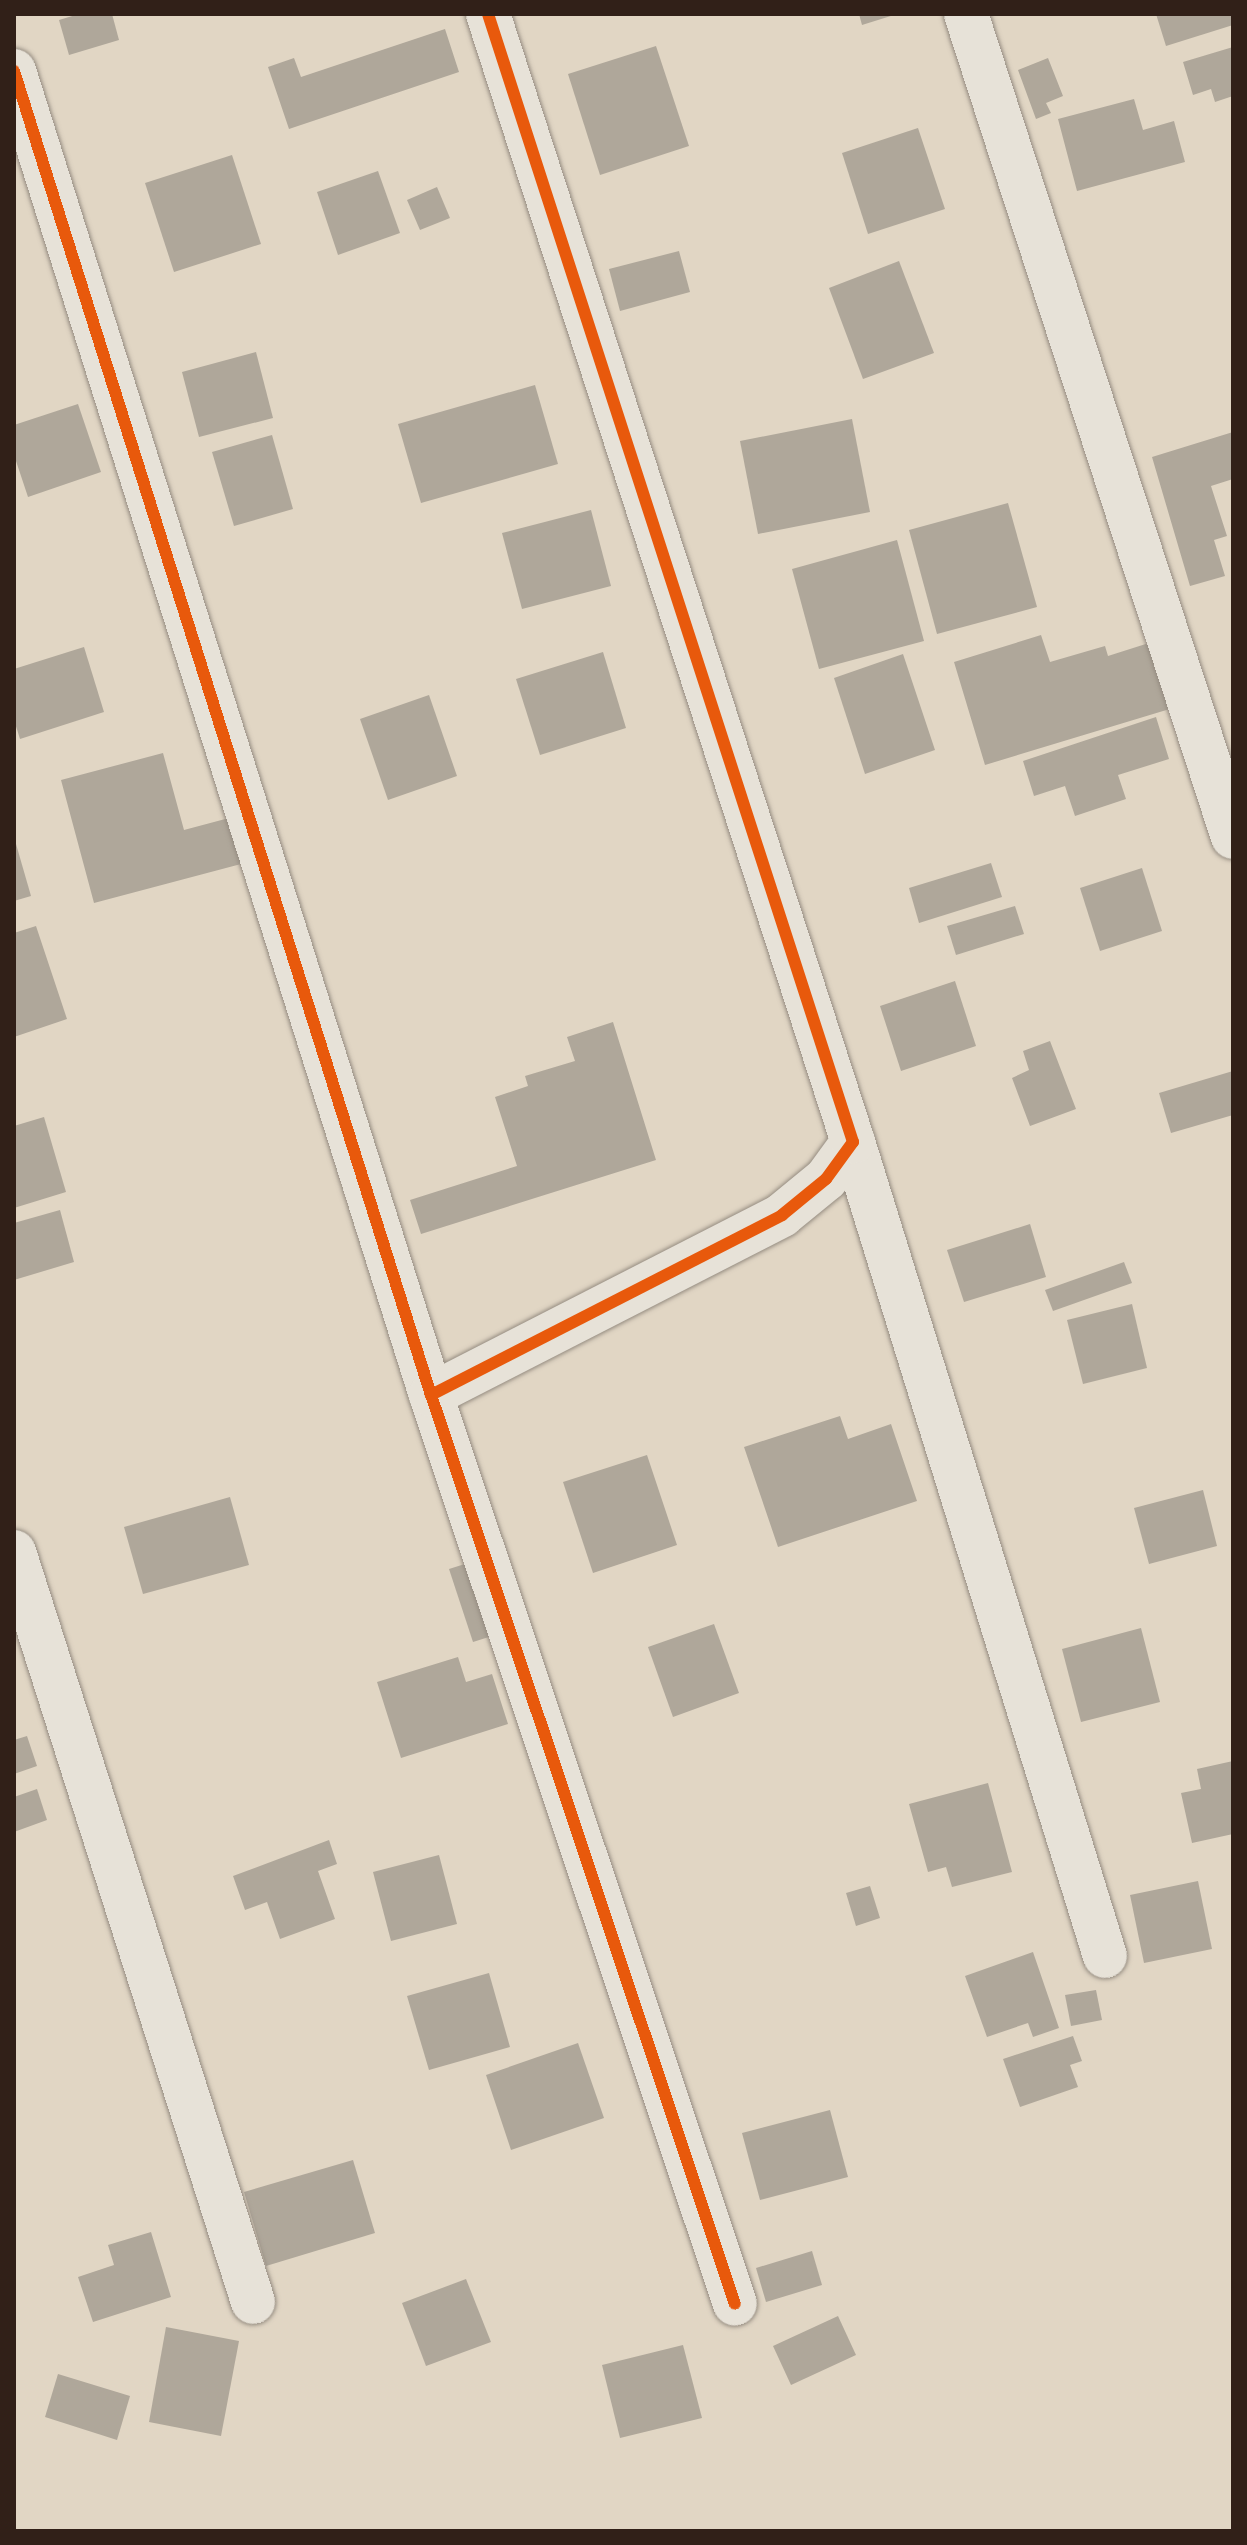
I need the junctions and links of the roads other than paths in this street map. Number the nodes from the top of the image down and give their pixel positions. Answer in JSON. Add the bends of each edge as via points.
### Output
{"nodes":[{"id":1,"x":488,"y":14,"type":"edge"},
{"id":2,"x":966,"y":14,"type":"edge"},
{"id":3,"x":14,"y":71,"type":"edge"},
{"id":4,"x":1233,"y":837,"type":"edge"},
{"id":5,"x":853,"y":1142,"type":"junction"},
{"id":6,"x":431,"y":1395,"type":"junction"},
{"id":7,"x":14,"y":1552,"type":"edge"},
{"id":8,"x":1105,"y":1956,"type":"dead end"},
{"id":9,"x":253,"y":2302,"type":"dead end"},
{"id":10,"x":735,"y":2304,"type":"dead end"}],
"edges":[{"from":1,"to":5,"type":"street"},
{"from":2,"to":4,"type":"street"},
{"from":3,"to":6,"type":"street"},
{"from":5,"to":6,"type":"street","via":[[826,1179],[782,1215]]},
{"from":5,"to":8,"type":"street"},
{"from":6,"to":10,"type":"street"},
{"from":7,"to":9,"type":"street"}]}
